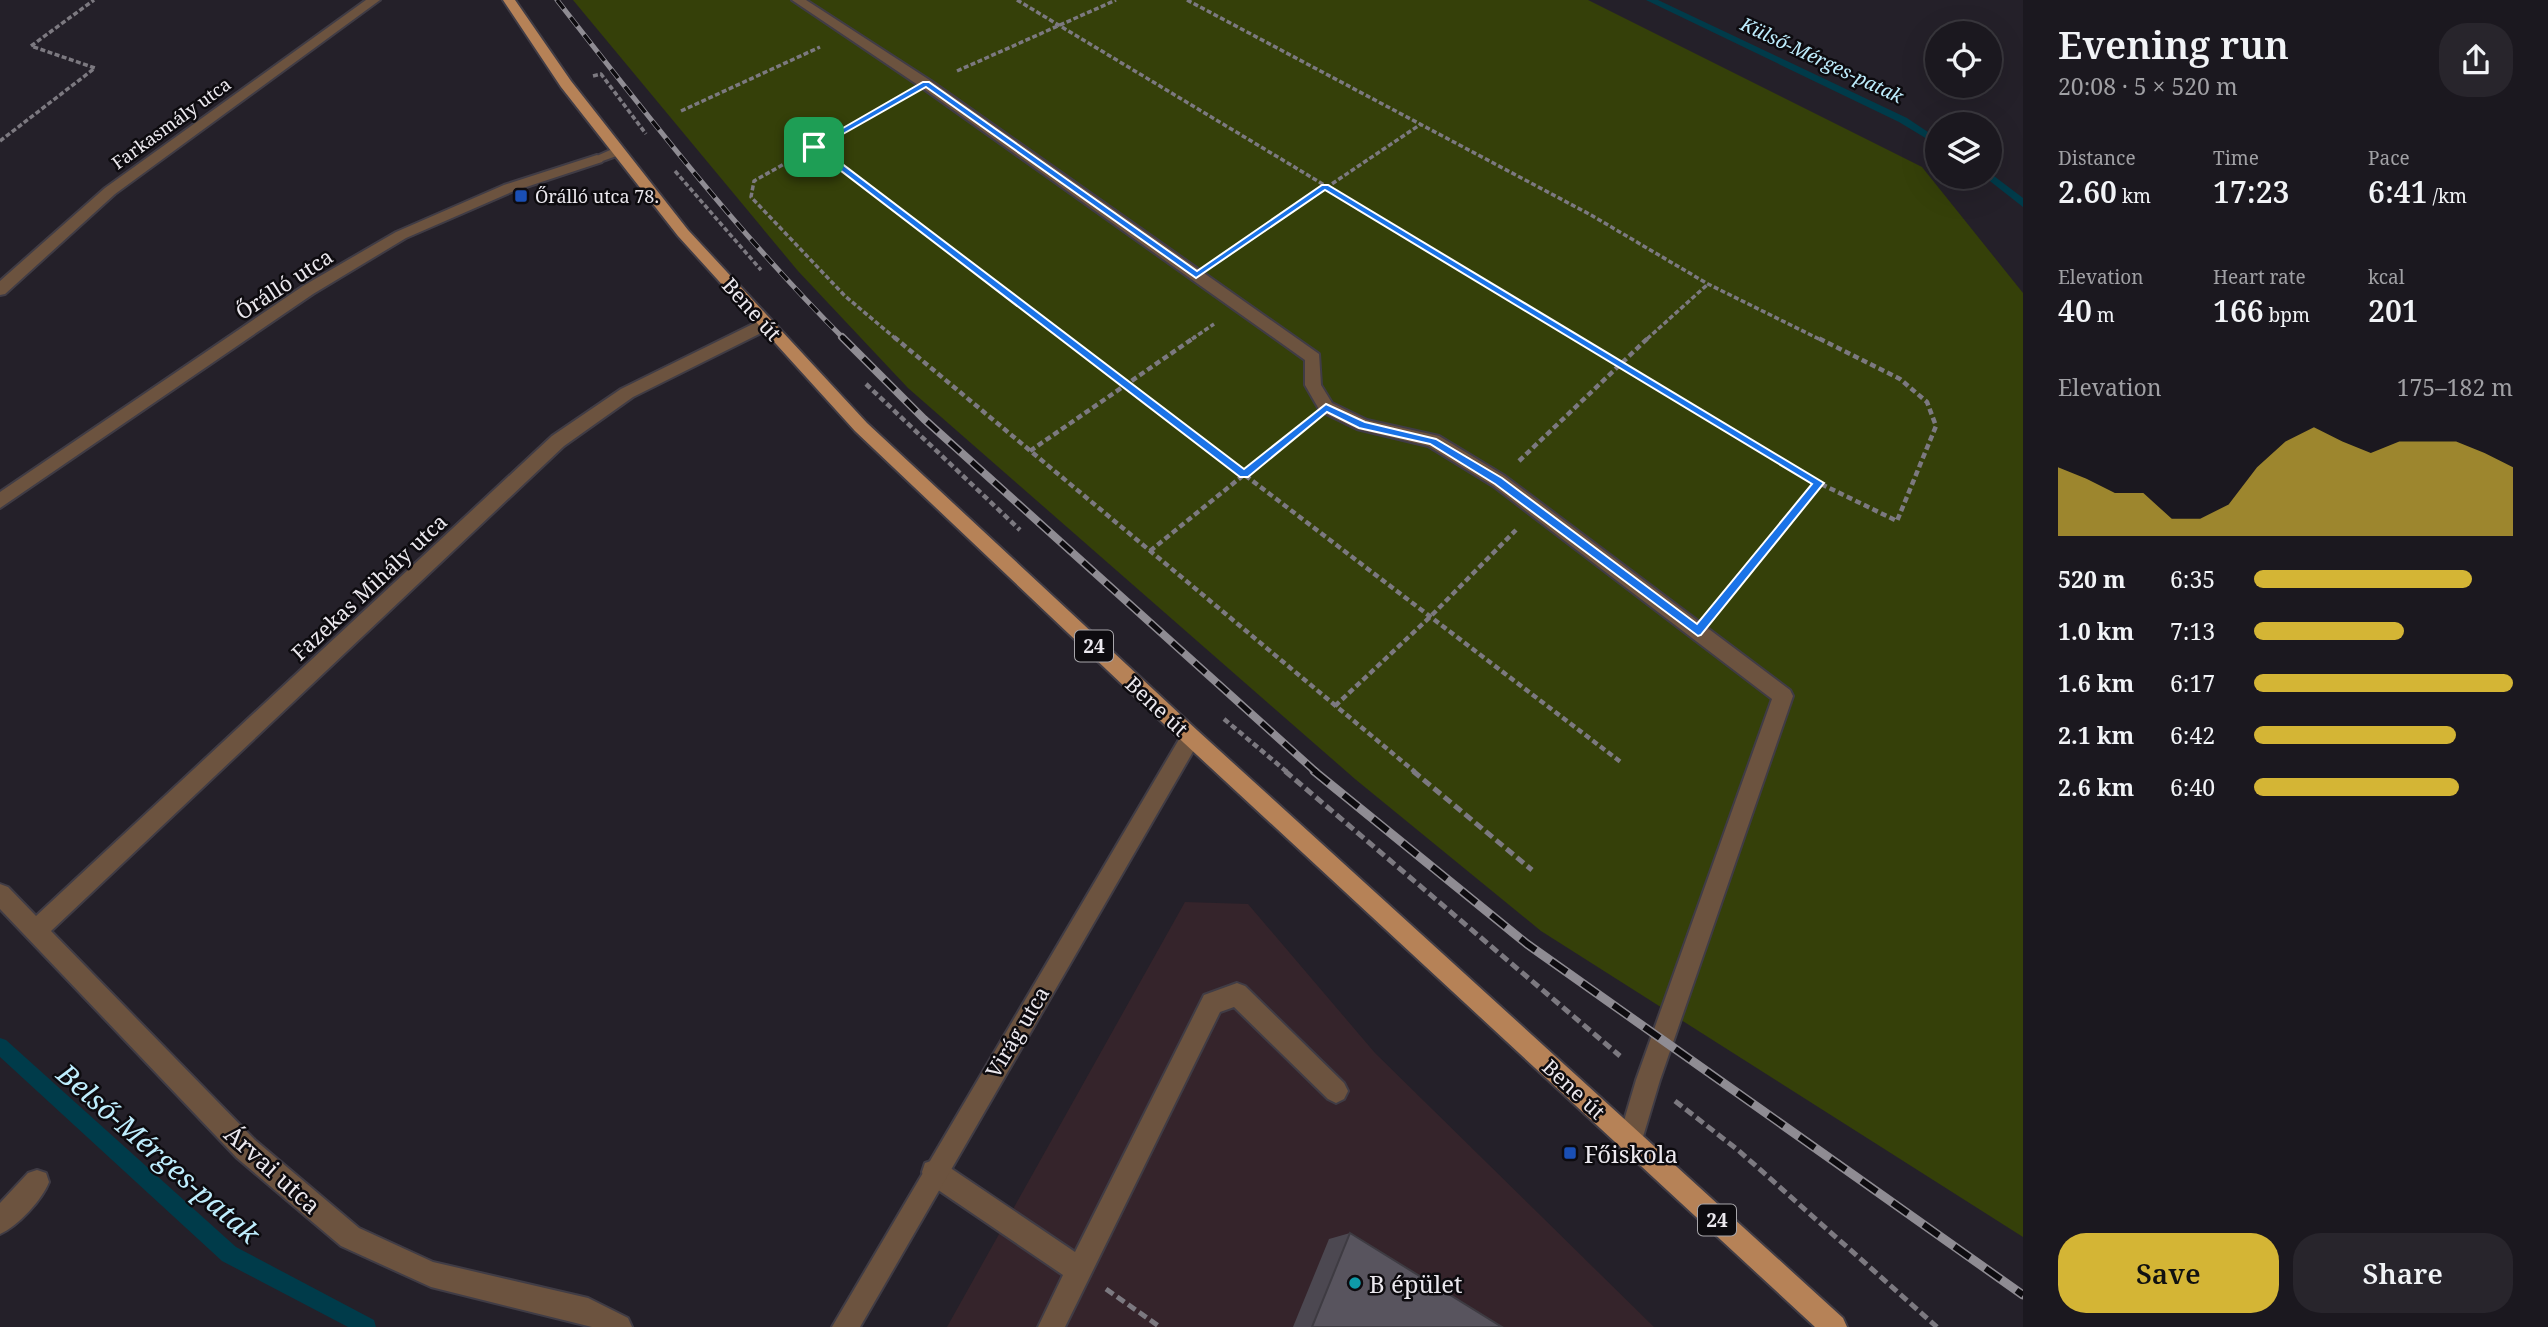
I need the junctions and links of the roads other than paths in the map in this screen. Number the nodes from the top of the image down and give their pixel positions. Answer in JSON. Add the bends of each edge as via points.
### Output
{"nodes":[{"id":1,"x":374,"y":0,"type":"edge"},
{"id":2,"x":509,"y":0,"type":"edge"},
{"id":3,"x":799,"y":0,"type":"edge"},
{"id":4,"x":617,"y":151,"type":"junction"},
{"id":5,"x":0,"y":290,"type":"edge"},
{"id":6,"x":765,"y":324,"type":"junction"},
{"id":7,"x":0,"y":501,"type":"edge"},
{"id":8,"x":1191,"y":737,"type":"junction"},
{"id":9,"x":0,"y":894,"type":"edge"},
{"id":10,"x":37,"y":930,"type":"junction"},
{"id":11,"x":1336,"y":1091,"type":"dead end"},
{"id":12,"x":1630,"y":1141,"type":"junction"},
{"id":13,"x":934,"y":1172,"type":"junction"},
{"id":14,"x":37,"y":1182,"type":"dead end"},
{"id":15,"x":0,"y":1221,"type":"edge"},
{"id":16,"x":1079,"y":1270,"type":"junction"},
{"id":17,"x":619,"y":1327,"type":"edge"},
{"id":18,"x":845,"y":1327,"type":"edge"},
{"id":19,"x":1051,"y":1327,"type":"edge"},
{"id":20,"x":1834,"y":1327,"type":"edge"}],
"edges":[{"from":1,"to":5,"type":"street","name":"Farkasmály utca","via":[[110,191]]},
{"from":2,"to":4,"type":"main road","name":"Bene út","number":"24"},
{"from":3,"to":12,"type":"street","via":[[926,84],[1313,358],[1313,385],[1326,407],[1363,425],[1433,441],[1499,481],[1783,696]]},
{"from":4,"to":6,"type":"main road","name":"Bene út","number":"24"},
{"from":4,"to":7,"type":"street","name":"Őrálló utca","via":[[509,188],[401,235],[308,290]]},
{"from":6,"to":8,"type":"main road","name":"Bene út","number":"24","via":[[861,427]]},
{"from":6,"to":10,"type":"street","name":"Fazekas Mihály utca","via":[[626,393],[558,441]]},
{"from":8,"to":12,"type":"main road","name":"Bene út","number":"24"},
{"from":8,"to":13,"type":"street","name":"Virág utca"},
{"from":9,"to":10,"type":"street","name":"Árvai utca"},
{"from":10,"to":17,"type":"street","name":"Árvai utca","via":[[246,1149],[350,1237],[431,1274],[588,1311]]},
{"from":11,"to":16,"type":"street","via":[[1237,994],[1212,1003]]},
{"from":12,"to":20,"type":"main road","name":"Bene út","number":"24"},
{"from":13,"to":16,"type":"street"},
{"from":13,"to":18,"type":"street","name":"Virág utca"},
{"from":14,"to":15,"type":"street"},
{"from":16,"to":19,"type":"street"}]}
